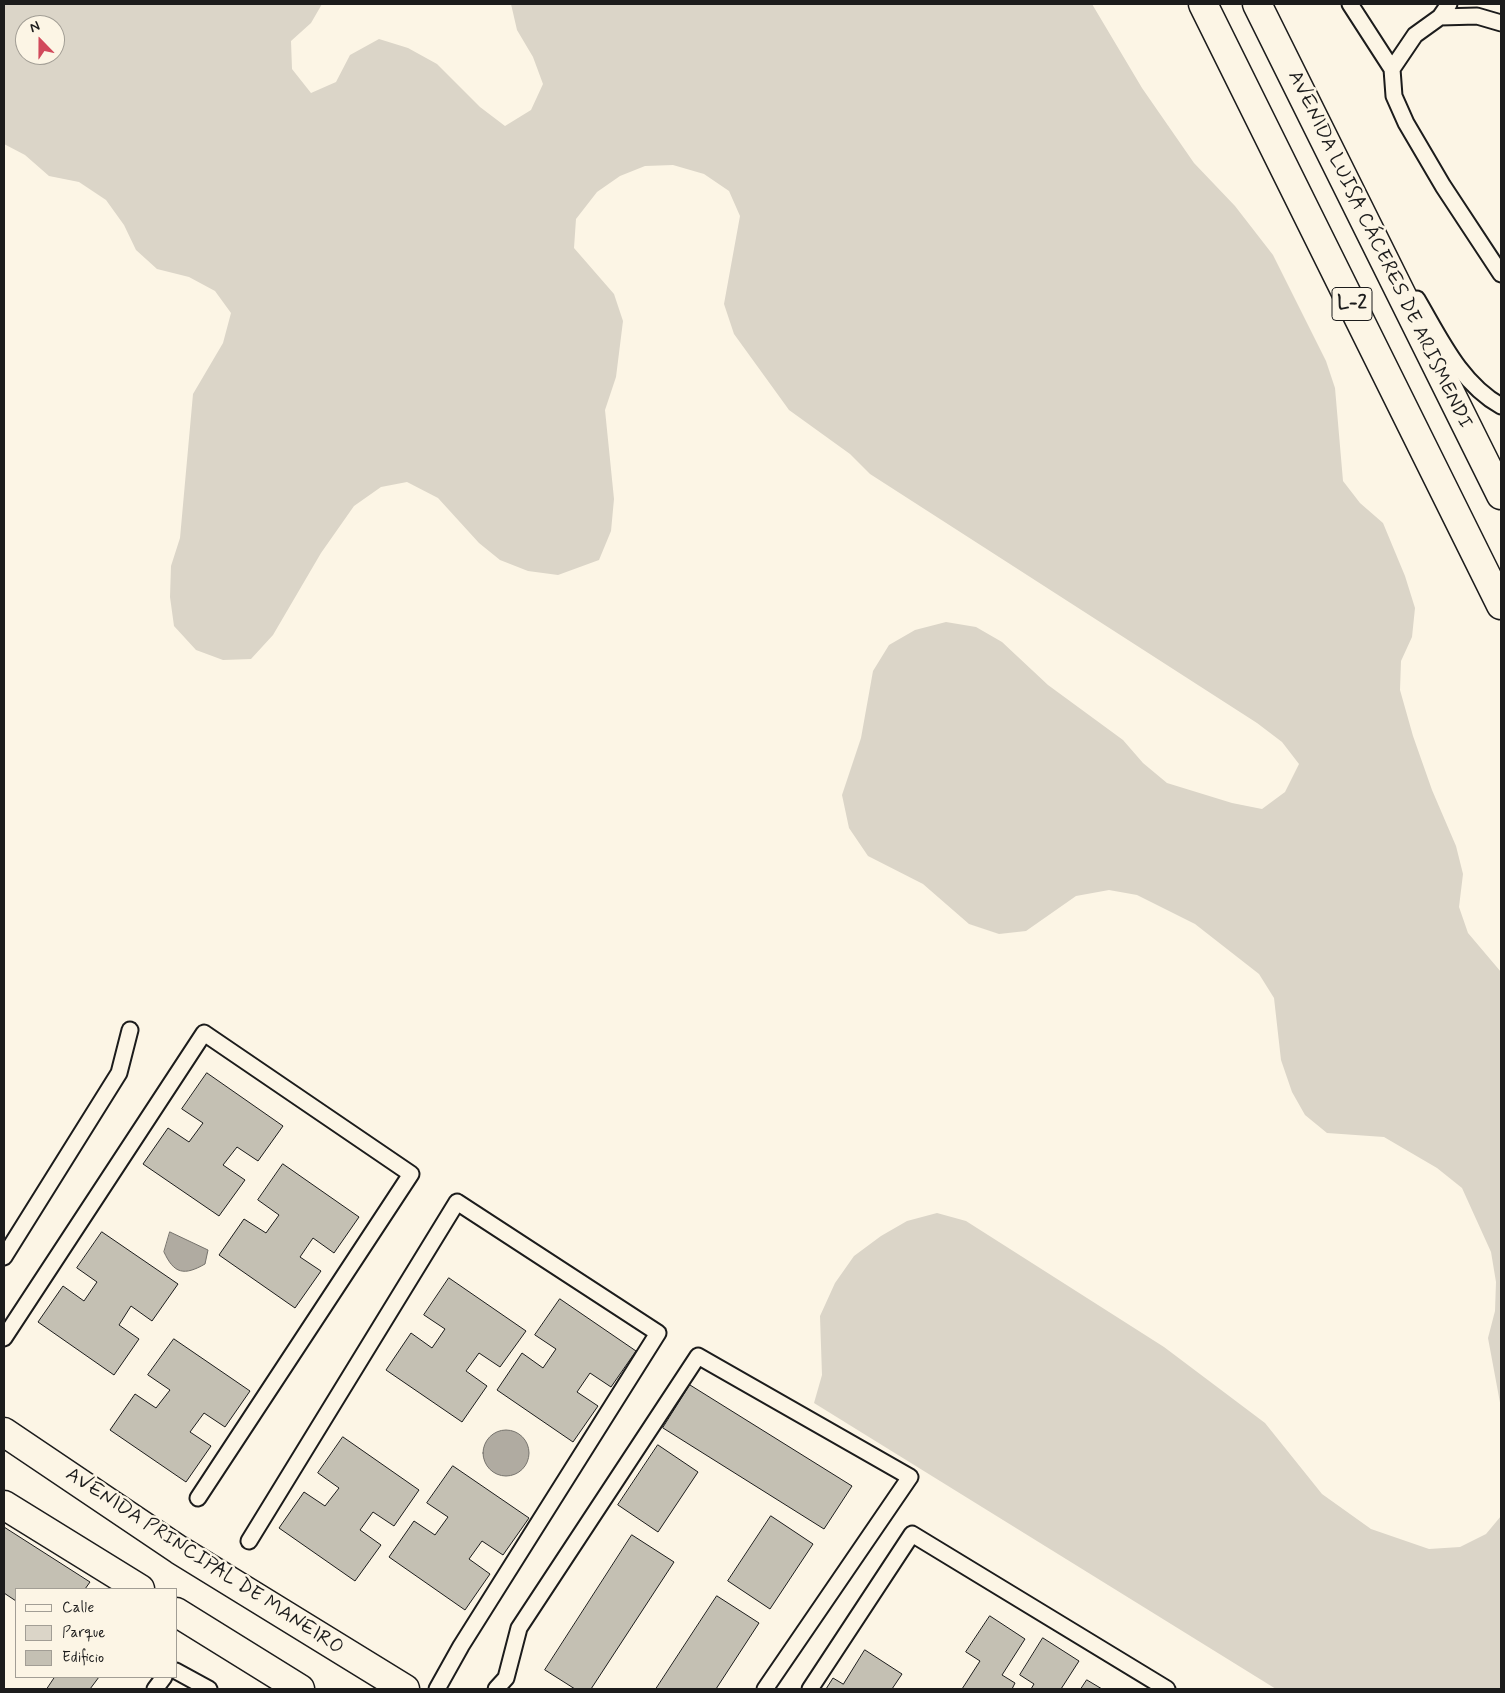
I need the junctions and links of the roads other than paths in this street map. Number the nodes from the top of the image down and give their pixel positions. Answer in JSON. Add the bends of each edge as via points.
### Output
{"nodes":[{"id":1,"x":1203,"y":4,"type":"edge"},
{"id":2,"x":1257,"y":4,"type":"edge"},
{"id":3,"x":1350,"y":4,"type":"edge"},
{"id":4,"x":1449,"y":4,"type":"edge"},
{"id":5,"x":1440,"y":17,"type":"junction"},
{"id":6,"x":1501,"y":22,"type":"edge"},
{"id":7,"x":1392,"y":69,"type":"junction"},
{"id":8,"x":1316,"y":122,"type":"junction"},
{"id":9,"x":1501,"y":274,"type":"edge"},
{"id":10,"x":1501,"y":406,"type":"edge"},
{"id":11,"x":1501,"y":495,"type":"edge"},
{"id":12,"x":1501,"y":605,"type":"edge"},
{"id":13,"x":130,"y":1030,"type":"dead end"},
{"id":14,"x":4,"y":1257,"type":"edge"},
{"id":15,"x":4,"y":1338,"type":"edge"},
{"id":16,"x":4,"y":1432,"type":"edge"},
{"id":17,"x":198,"y":1498,"type":"dead end"},
{"id":18,"x":4,"y":1505,"type":"edge"},
{"id":19,"x":249,"y":1541,"type":"dead end"},
{"id":20,"x":138,"y":1588,"type":"edge"},
{"id":21,"x":178,"y":1613,"type":"edge"},
{"id":22,"x":178,"y":1672,"type":"edge"},
{"id":23,"x":163,"y":1678,"type":"edge"},
{"id":24,"x":155,"y":1689,"type":"edge"},
{"id":25,"x":209,"y":1689,"type":"edge"},
{"id":26,"x":300,"y":1689,"type":"edge"},
{"id":27,"x":405,"y":1689,"type":"edge"},
{"id":28,"x":437,"y":1689,"type":"edge"},
{"id":29,"x":496,"y":1689,"type":"edge"},
{"id":30,"x":765,"y":1689,"type":"edge"},
{"id":31,"x":810,"y":1689,"type":"edge"},
{"id":32,"x":1167,"y":1689,"type":"edge"}],
"edges":[{"from":1,"to":12,"type":"main road","number":"L-2"},
{"from":2,"to":8,"type":"main road","name":"AVENIDA LUISA CÁCERES DE ARISMENDI","number":"L-2"},
{"from":3,"to":7,"type":"lane"},
{"from":4,"to":5,"type":"lane"},
{"from":5,"to":6,"type":"lane","via":[[1476,16]]},
{"from":5,"to":7,"type":"lane","via":[[1415,35]]},
{"from":7,"to":9,"type":"lane","via":[[1394,96],[1406,124]]},
{"from":8,"to":10,"type":"lane","via":[[1448,352],[1467,378]]},
{"from":8,"to":11,"type":"main road","name":"AVENIDA LUISA CÁCERES DE ARISMENDI","number":"L-2"},
{"from":13,"to":14,"type":"lane","via":[[119,1073]]},
{"from":15,"to":17,"type":"lane","via":[[204,1033],[411,1174]]},
{"from":16,"to":27,"type":"main road","name":"AVENIDA PRINCIPAL DE MANEIRO","via":[[179,1550]]},
{"from":18,"to":20,"type":"main road"},
{"from":19,"to":28,"type":"lane","via":[[456,1202],[658,1333]]},
{"from":21,"to":26,"type":"main road"},
{"from":22,"to":25,"type":"lane"},
{"from":23,"to":24,"type":"lane"},
{"from":29,"to":30,"type":"lane","via":[[506,1678],[519,1628],[698,1356],[910,1477]]},
{"from":31,"to":32,"type":"lane","via":[[912,1534]]}]}
